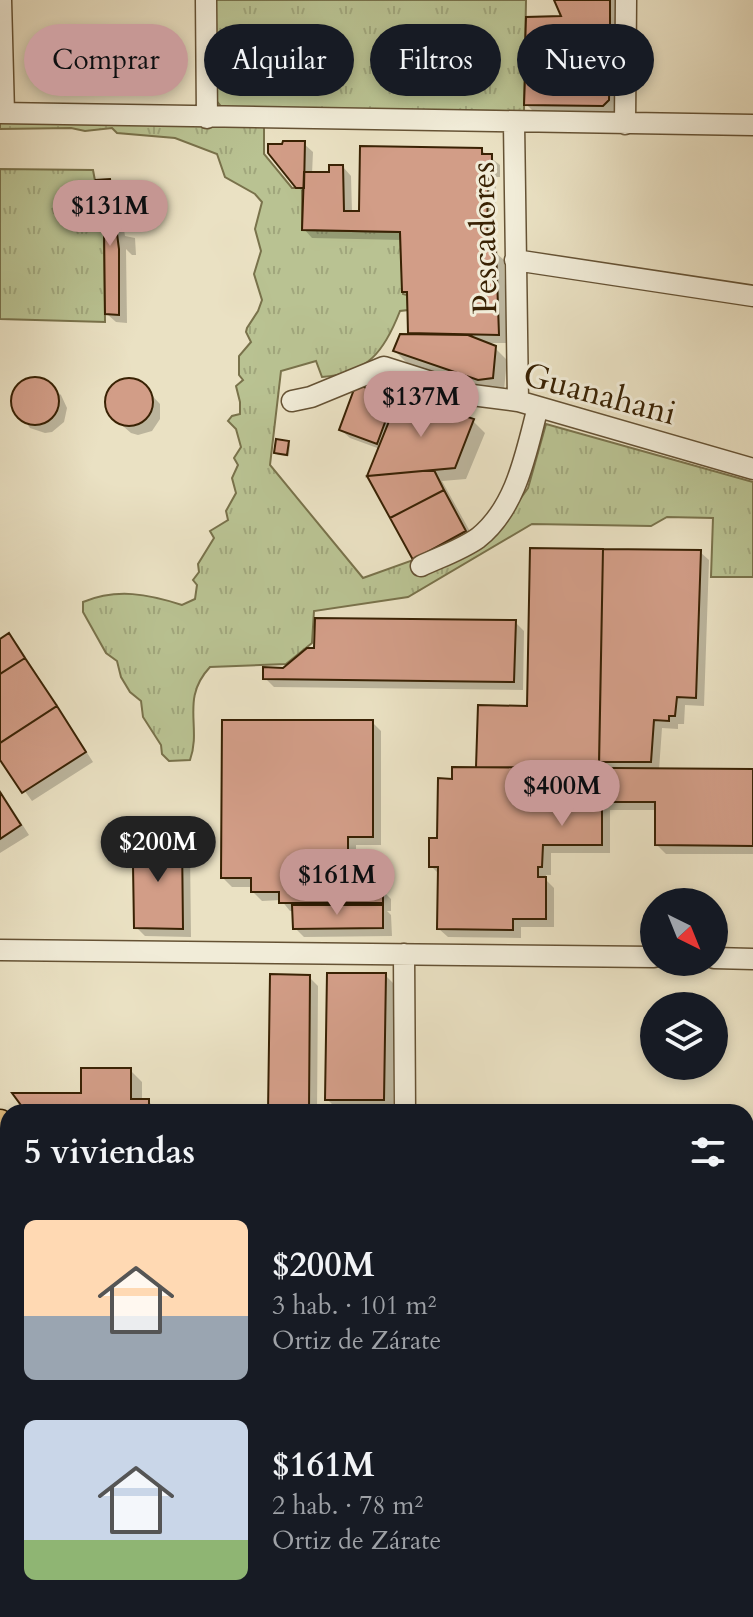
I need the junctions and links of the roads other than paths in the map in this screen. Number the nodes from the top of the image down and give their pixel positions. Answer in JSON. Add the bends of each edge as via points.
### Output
{"nodes":[{"id":1,"x":1,"y":0,"type":"edge"},
{"id":2,"x":206,"y":0,"type":"edge"},
{"id":3,"x":626,"y":0,"type":"edge"},
{"id":4,"x":2,"y":113,"type":"edge"},
{"id":5,"x":207,"y":118,"type":"junction"},
{"id":6,"x":514,"y":123,"type":"junction"},
{"id":7,"x":625,"y":124,"type":"junction"},
{"id":8,"x":753,"y":125,"type":"edge"},
{"id":9,"x":515,"y":260,"type":"junction"},
{"id":10,"x":753,"y":296,"type":"edge"},
{"id":11,"x":292,"y":401,"type":"dead end"},
{"id":12,"x":528,"y":404,"type":"junction"},
{"id":13,"x":753,"y":469,"type":"edge"},
{"id":14,"x":421,"y":566,"type":"dead end"},
{"id":15,"x":0,"y":950,"type":"edge"},
{"id":16,"x":404,"y":954,"type":"junction"},
{"id":17,"x":640,"y":957,"type":"edge"},
{"id":18,"x":728,"y":958,"type":"edge"},
{"id":19,"x":753,"y":959,"type":"edge"},
{"id":20,"x":405,"y":1104,"type":"edge"}],
"edges":[{"from":1,"to":4,"type":"street"},
{"from":2,"to":5,"type":"street"},
{"from":3,"to":7,"type":"street"},
{"from":4,"to":5,"type":"street"},
{"from":5,"to":6,"type":"street"},
{"from":6,"to":7,"type":"street"},
{"from":6,"to":9,"type":"street","name":"Pescadores"},
{"from":7,"to":8,"type":"street"},
{"from":9,"to":10,"type":"street"},
{"from":9,"to":12,"type":"street","name":"Pescadores"},
{"from":11,"to":12,"type":"street","name":"Guanahani","via":[[384,367],[472,395]]},
{"from":12,"to":13,"type":"street","name":"Guanahani"},
{"from":12,"to":14,"type":"street","name":"Pescadores","via":[[513,490],[489,526],[463,547]]},
{"from":15,"to":16,"type":"street"},
{"from":16,"to":17,"type":"street"},
{"from":16,"to":20,"type":"street"},
{"from":18,"to":19,"type":"street"}]}
